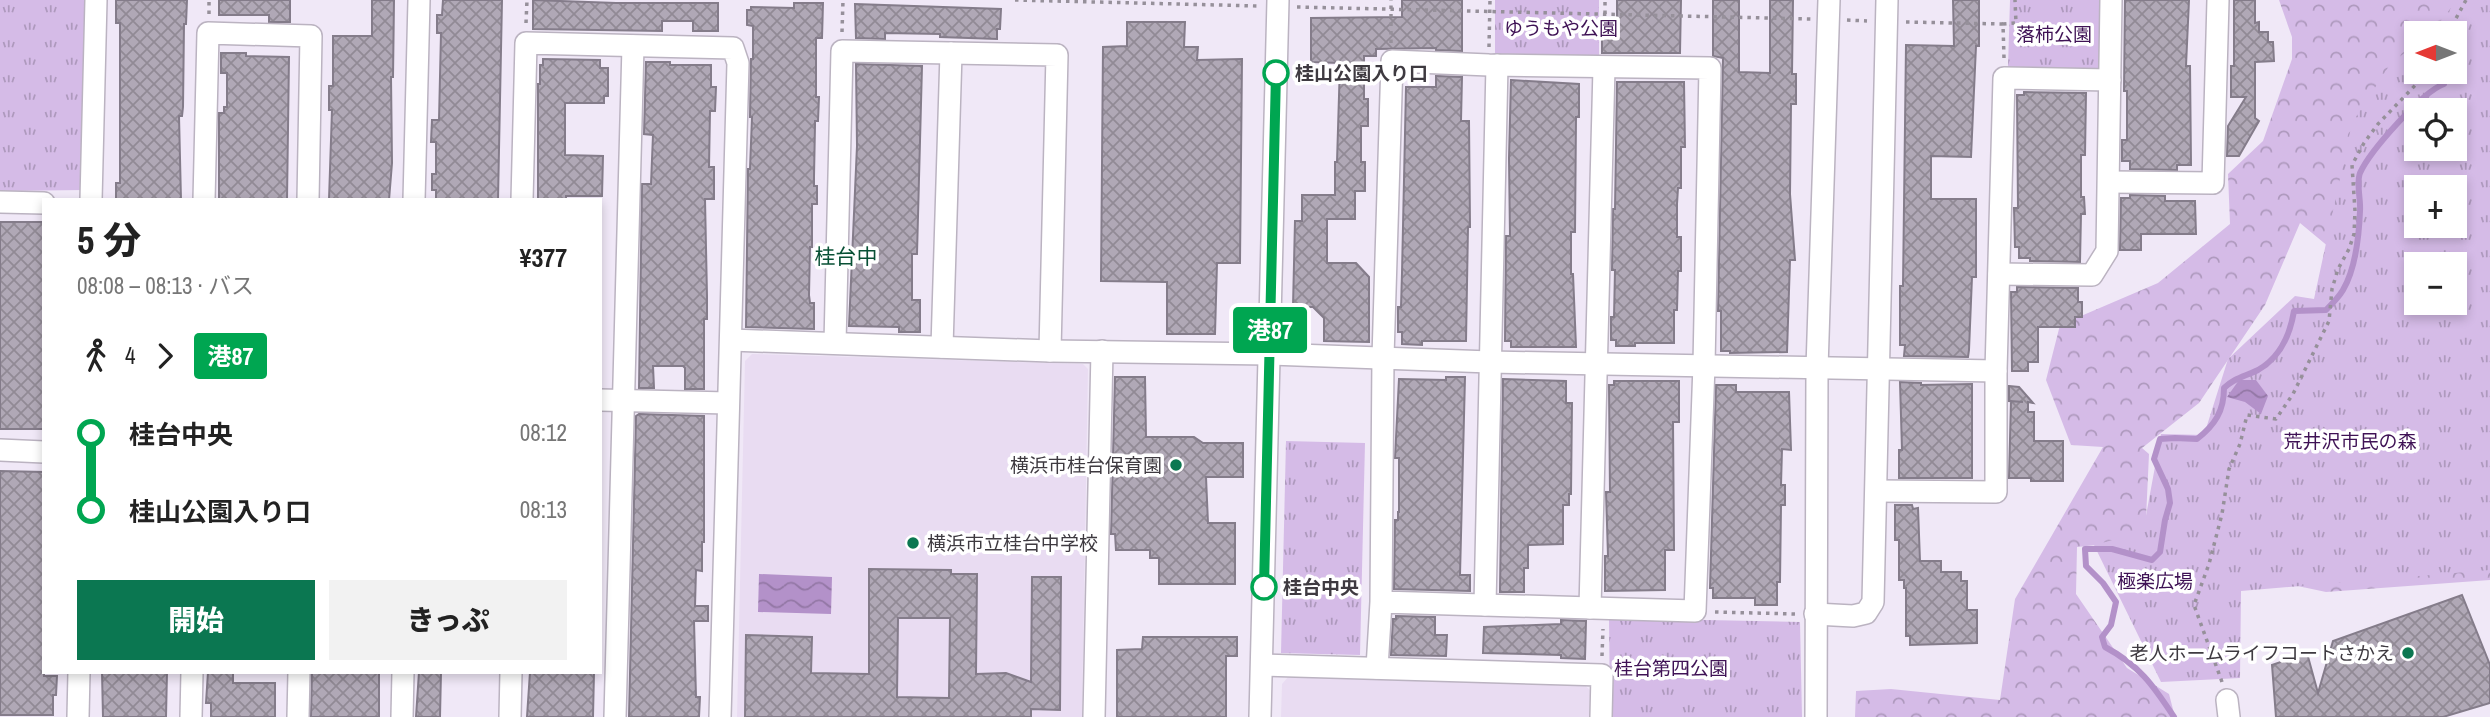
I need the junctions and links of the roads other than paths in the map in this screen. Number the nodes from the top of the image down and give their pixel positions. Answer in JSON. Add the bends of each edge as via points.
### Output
{"nodes":[{"id":1,"x":96,"y":0,"type":"edge"},
{"id":2,"x":419,"y":0,"type":"edge"},
{"id":3,"x":1887,"y":0,"type":"edge"},
{"id":4,"x":2111,"y":0,"type":"edge"},
{"id":5,"x":2218,"y":0,"type":"edge"},
{"id":6,"x":1278,"y":3,"type":"edge"},
{"id":7,"x":1829,"y":10,"type":"edge"},
{"id":8,"x":633,"y":46,"type":"junction"},
{"id":9,"x":951,"y":53,"type":"junction"},
{"id":10,"x":1493,"y":65,"type":"junction"},
{"id":11,"x":1604,"y":68,"type":"junction"},
{"id":12,"x":2110,"y":80,"type":"junction"},
{"id":13,"x":2109,"y":182,"type":"junction"},
{"id":14,"x":91,"y":198,"type":"edge"},
{"id":15,"x":204,"y":198,"type":"edge"},
{"id":16,"x":308,"y":198,"type":"edge"},
{"id":17,"x":414,"y":198,"type":"edge"},
{"id":18,"x":522,"y":198,"type":"edge"},
{"id":19,"x":0,"y":202,"type":"edge"},
{"id":20,"x":42,"y":203,"type":"edge"},
{"id":21,"x":1999,"y":274,"type":"junction"},
{"id":22,"x":731,"y":340,"type":"junction"},
{"id":23,"x":835,"y":343,"type":"junction"},
{"id":24,"x":942,"y":347,"type":"junction"},
{"id":25,"x":1050,"y":351,"type":"junction"},
{"id":26,"x":1102,"y":351,"type":"junction"},
{"id":27,"x":1269,"y":354,"type":"junction"},
{"id":28,"x":1383,"y":357,"type":"junction"},
{"id":29,"x":1490,"y":362,"type":"junction"},
{"id":30,"x":1598,"y":364,"type":"junction"},
{"id":31,"x":1704,"y":365,"type":"junction"},
{"id":32,"x":1817,"y":368,"type":"junction"},
{"id":33,"x":1880,"y":369,"type":"junction"},
{"id":34,"x":1996,"y":371,"type":"junction"},
{"id":35,"x":602,"y":400,"type":"edge"},
{"id":36,"x":622,"y":401,"type":"junction"},
{"id":37,"x":728,"y":403,"type":"junction"},
{"id":38,"x":0,"y":450,"type":"edge"},
{"id":39,"x":42,"y":452,"type":"edge"},
{"id":40,"x":1877,"y":491,"type":"junction"},
{"id":41,"x":1381,"y":601,"type":"junction"},
{"id":42,"x":1485,"y":605,"type":"junction"},
{"id":43,"x":1597,"y":608,"type":"junction"},
{"id":44,"x":1815,"y":614,"type":"junction"},
{"id":45,"x":1262,"y":665,"type":"junction"},
{"id":46,"x":1377,"y":668,"type":"junction"},
{"id":47,"x":79,"y":674,"type":"edge"},
{"id":48,"x":192,"y":674,"type":"edge"},
{"id":49,"x":299,"y":674,"type":"edge"},
{"id":50,"x":403,"y":674,"type":"edge"},
{"id":51,"x":511,"y":674,"type":"edge"},
{"id":52,"x":78,"y":717,"type":"edge"},
{"id":53,"x":191,"y":717,"type":"edge"},
{"id":54,"x":298,"y":717,"type":"edge"},
{"id":55,"x":402,"y":717,"type":"edge"},
{"id":56,"x":510,"y":717,"type":"edge"},
{"id":57,"x":615,"y":717,"type":"edge"},
{"id":58,"x":719,"y":717,"type":"edge"},
{"id":59,"x":1094,"y":717,"type":"edge"},
{"id":60,"x":1260,"y":717,"type":"edge"},
{"id":61,"x":1601,"y":717,"type":"edge"},
{"id":62,"x":1816,"y":717,"type":"edge"}],
"edges":[{"from":1,"to":14,"type":"street"},
{"from":2,"to":17,"type":"street"},
{"from":3,"to":33,"type":"street"},
{"from":4,"to":12,"type":"street"},
{"from":5,"to":13,"type":"street","via":[[2213,183]]},
{"from":6,"to":27,"type":"street"},
{"from":7,"to":32,"type":"street"},
{"from":8,"to":18,"type":"street","via":[[526,43]]},
{"from":8,"to":22,"type":"street","via":[[733,48],[738,63]]},
{"from":8,"to":36,"type":"street"},
{"from":9,"to":23,"type":"street","via":[[842,51]]},
{"from":9,"to":24,"type":"street"},
{"from":9,"to":25,"type":"street","via":[[1058,55]]},
{"from":10,"to":11,"type":"street"},
{"from":10,"to":28,"type":"street","via":[[1392,61]]},
{"from":10,"to":29,"type":"street"},
{"from":11,"to":30,"type":"street"},
{"from":11,"to":31,"type":"street","via":[[1710,68]]},
{"from":12,"to":13,"type":"street"},
{"from":12,"to":21,"type":"street","via":[[2004,78]]},
{"from":13,"to":21,"type":"street","via":[[2107,251],[2092,275]]},
{"from":15,"to":16,"type":"street","via":[[208,33],[311,36]]},
{"from":19,"to":20,"type":"street"},
{"from":21,"to":34,"type":"street"},
{"from":22,"to":23,"type":"street"},
{"from":22,"to":37,"type":"street"},
{"from":23,"to":24,"type":"street"},
{"from":24,"to":25,"type":"street"},
{"from":25,"to":26,"type":"street"},
{"from":26,"to":27,"type":"street"},
{"from":26,"to":59,"type":"street"},
{"from":27,"to":28,"type":"street"},
{"from":27,"to":45,"type":"street"},
{"from":28,"to":29,"type":"street"},
{"from":28,"to":41,"type":"street"},
{"from":29,"to":30,"type":"street"},
{"from":29,"to":42,"type":"street"},
{"from":30,"to":31,"type":"street"},
{"from":30,"to":43,"type":"street"},
{"from":31,"to":32,"type":"street"},
{"from":31,"to":43,"type":"street","via":[[1695,611]]},
{"from":32,"to":33,"type":"street"},
{"from":32,"to":44,"type":"street"},
{"from":33,"to":34,"type":"street"},
{"from":33,"to":40,"type":"street"},
{"from":34,"to":40,"type":"street","via":[[1996,492]]},
{"from":35,"to":36,"type":"street"},
{"from":36,"to":37,"type":"street"},
{"from":36,"to":57,"type":"street"},
{"from":37,"to":58,"type":"street"},
{"from":38,"to":39,"type":"street"},
{"from":40,"to":44,"type":"street","via":[[1873,601],[1866,613],[1853,616]]},
{"from":41,"to":42,"type":"street"},
{"from":41,"to":46,"type":"street"},
{"from":42,"to":43,"type":"street"},
{"from":44,"to":62,"type":"street"},
{"from":45,"to":46,"type":"street"},
{"from":45,"to":60,"type":"street"},
{"from":46,"to":61,"type":"street","via":[[1602,675]]},
{"from":47,"to":52,"type":"street"},
{"from":48,"to":53,"type":"street"},
{"from":49,"to":54,"type":"street"},
{"from":50,"to":55,"type":"street"},
{"from":51,"to":56,"type":"street"}]}
